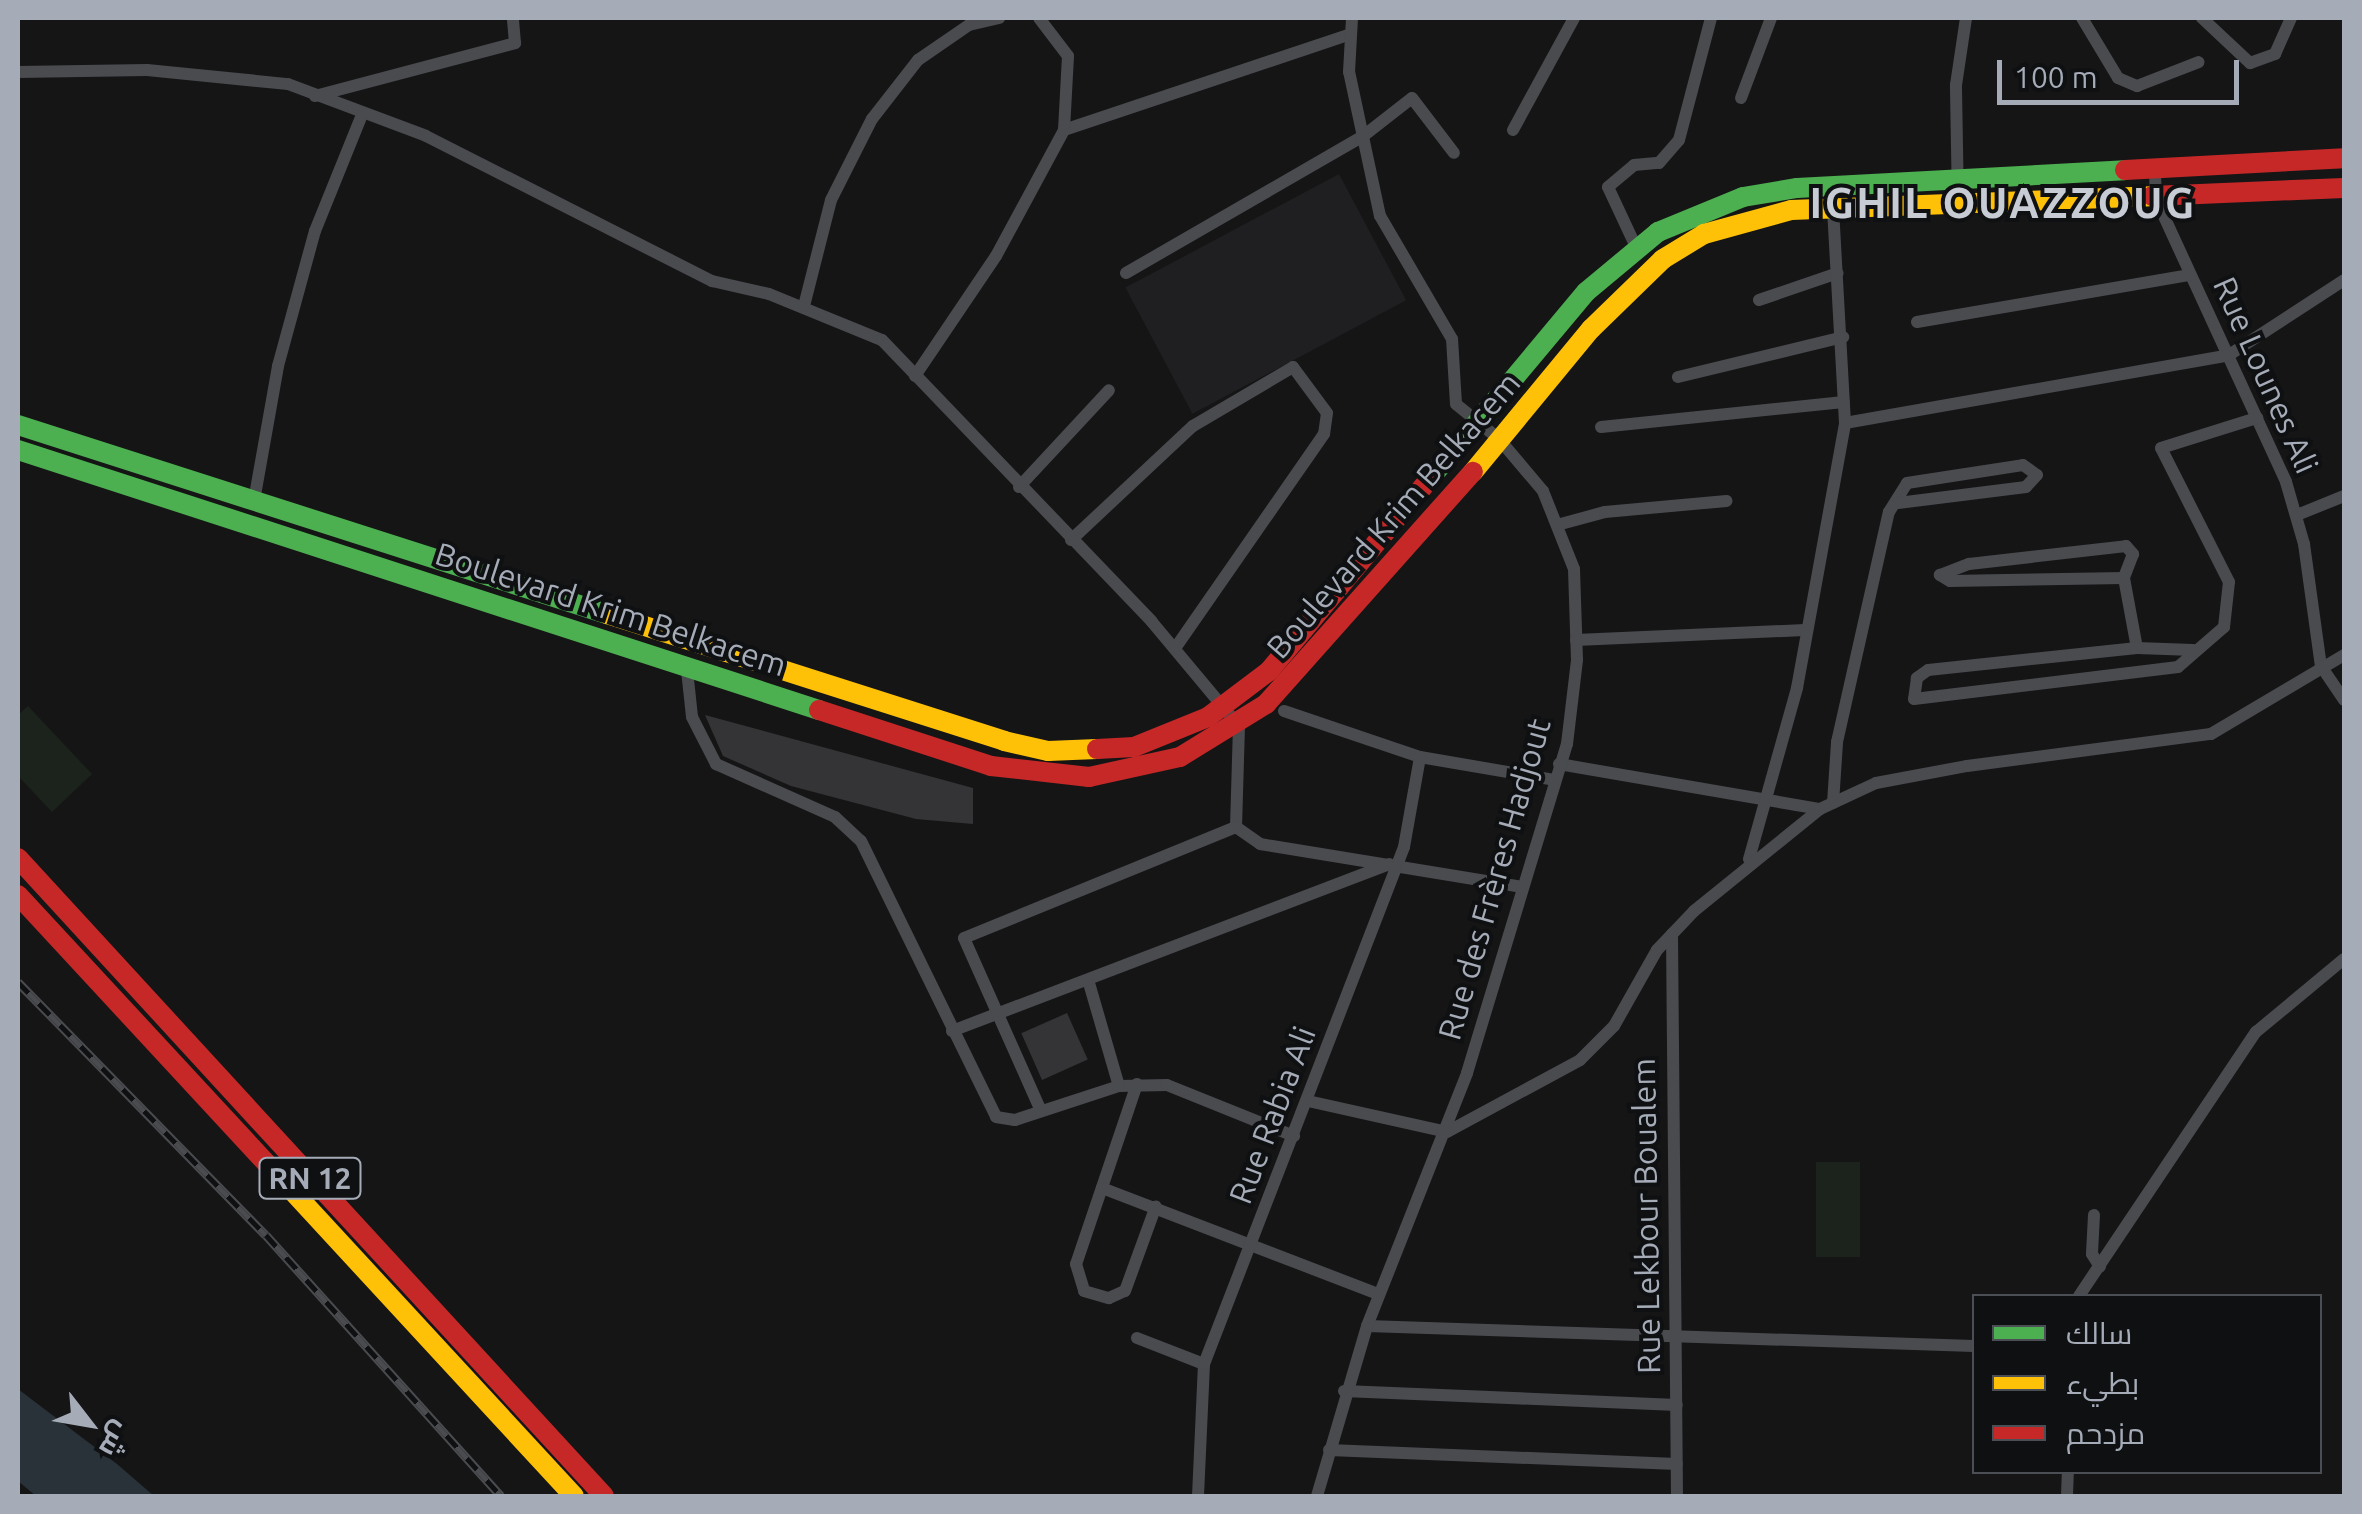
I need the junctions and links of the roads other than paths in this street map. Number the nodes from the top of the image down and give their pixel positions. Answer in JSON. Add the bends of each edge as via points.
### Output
{"nodes":[{"id":1,"x":513,"y":18,"type":"edge"},
{"id":2,"x":999,"y":18,"type":"edge"},
{"id":3,"x":1038,"y":18,"type":"edge"},
{"id":4,"x":1352,"y":18,"type":"edge"},
{"id":5,"x":1574,"y":18,"type":"edge"},
{"id":6,"x":1711,"y":18,"type":"edge"},
{"id":7,"x":1771,"y":18,"type":"edge"},
{"id":8,"x":1963,"y":18,"type":"edge"},
{"id":9,"x":2082,"y":18,"type":"edge"},
{"id":10,"x":2202,"y":18,"type":"edge"},
{"id":11,"x":2291,"y":18,"type":"edge"},
{"id":12,"x":1348,"y":35,"type":"junction"},
{"id":13,"x":2200,"y":62,"type":"dead end"},
{"id":14,"x":18,"y":72,"type":"edge"},
{"id":15,"x":315,"y":96,"type":"junction"},
{"id":16,"x":1742,"y":98,"type":"dead end"},
{"id":17,"x":362,"y":117,"type":"junction"},
{"id":18,"x":1064,"y":130,"type":"junction"},
{"id":19,"x":1512,"y":130,"type":"dead end"},
{"id":20,"x":1362,"y":137,"type":"junction"},
{"id":21,"x":1454,"y":154,"type":"dead end"},
{"id":22,"x":2344,"y":158,"type":"edge"},
{"id":23,"x":2154,"y":172,"type":"junction"},
{"id":24,"x":1952,"y":177,"type":"junction"},
{"id":25,"x":2344,"y":188,"type":"edge"},
{"id":26,"x":2156,"y":199,"type":"junction"},
{"id":27,"x":1958,"y":204,"type":"junction"},
{"id":28,"x":1833,"y":208,"type":"junction"},
{"id":29,"x":1636,"y":248,"type":"junction"},
{"id":30,"x":1838,"y":273,"type":"junction"},
{"id":31,"x":1126,"y":274,"type":"dead end"},
{"id":32,"x":2190,"y":275,"type":"junction"},
{"id":33,"x":2344,"y":280,"type":"edge"},
{"id":34,"x":1758,"y":300,"type":"dead end"},
{"id":35,"x":804,"y":306,"type":"junction"},
{"id":36,"x":1917,"y":322,"type":"dead end"},
{"id":37,"x":1842,"y":337,"type":"junction"},
{"id":38,"x":2229,"y":355,"type":"junction"},
{"id":39,"x":915,"y":376,"type":"junction"},
{"id":40,"x":1678,"y":378,"type":"dead end"},
{"id":41,"x":1109,"y":390,"type":"dead end"},
{"id":42,"x":1844,"y":402,"type":"junction"},
{"id":43,"x":2257,"y":418,"type":"junction"},
{"id":44,"x":1844,"y":422,"type":"junction"},
{"id":45,"x":18,"y":425,"type":"edge"},
{"id":46,"x":1480,"y":426,"type":"junction"},
{"id":47,"x":1601,"y":427,"type":"dead end"},
{"id":48,"x":1500,"y":439,"type":"junction"},
{"id":49,"x":18,"y":450,"type":"edge"},
{"id":50,"x":1019,"y":487,"type":"junction"},
{"id":51,"x":2344,"y":496,"type":"edge"},
{"id":52,"x":254,"y":501,"type":"junction"},
{"id":53,"x":1727,"y":501,"type":"dead end"},
{"id":54,"x":1898,"y":503,"type":"junction"},
{"id":55,"x":2297,"y":516,"type":"junction"},
{"id":56,"x":1557,"y":525,"type":"junction"},
{"id":57,"x":1072,"y":540,"type":"junction"},
{"id":58,"x":2124,"y":578,"type":"junction"},
{"id":59,"x":1806,"y":630,"type":"junction"},
{"id":60,"x":1576,"y":640,"type":"junction"},
{"id":61,"x":1175,"y":648,"type":"junction"},
{"id":62,"x":2137,"y":648,"type":"junction"},
{"id":63,"x":2193,"y":650,"type":"junction"},
{"id":64,"x":2344,"y":655,"type":"edge"},
{"id":65,"x":2321,"y":666,"type":"junction"},
{"id":66,"x":687,"y":670,"type":"junction"},
{"id":67,"x":2344,"y":700,"type":"edge"},
{"id":68,"x":1224,"y":706,"type":"junction"},
{"id":69,"x":1284,"y":711,"type":"dead end"},
{"id":70,"x":1239,"y":726,"type":"junction"},
{"id":71,"x":1420,"y":757,"type":"junction"},
{"id":72,"x":1560,"y":764,"type":"junction"},
{"id":73,"x":1554,"y":780,"type":"junction"},
{"id":74,"x":1770,"y":800,"type":"junction"},
{"id":75,"x":1827,"y":806,"type":"junction"},
{"id":76,"x":1236,"y":827,"type":"junction"},
{"id":77,"x":18,"y":858,"type":"edge"},
{"id":78,"x":1749,"y":860,"type":"junction"},
{"id":79,"x":1394,"y":864,"type":"junction"},
{"id":80,"x":1522,"y":888,"type":"junction"},
{"id":81,"x":18,"y":896,"type":"edge"},
{"id":82,"x":1672,"y":934,"type":"junction"},
{"id":83,"x":2344,"y":959,"type":"edge"},
{"id":84,"x":1089,"y":984,"type":"junction"},
{"id":85,"x":1001,"y":1014,"type":"junction"},
{"id":86,"x":952,"y":1032,"type":"junction"},
{"id":87,"x":1137,"y":1084,"type":"junction"},
{"id":88,"x":1119,"y":1086,"type":"junction"},
{"id":89,"x":1308,"y":1101,"type":"junction"},
{"id":90,"x":1040,"y":1112,"type":"junction"},
{"id":91,"x":1448,"y":1132,"type":"junction"},
{"id":92,"x":1294,"y":1136,"type":"junction"},
{"id":93,"x":1102,"y":1188,"type":"junction"},
{"id":94,"x":1156,"y":1206,"type":"junction"},
{"id":95,"x":2094,"y":1215,"type":"dead end"},
{"id":96,"x":1252,"y":1244,"type":"junction"},
{"id":97,"x":2100,"y":1268,"type":"junction"},
{"id":98,"x":1378,"y":1294,"type":"junction"},
{"id":99,"x":2081,"y":1294,"type":"edge"},
{"id":100,"x":1367,"y":1326,"type":"junction"},
{"id":101,"x":1676,"y":1337,"type":"junction"},
{"id":102,"x":1137,"y":1338,"type":"dead end"},
{"id":103,"x":1972,"y":1346,"type":"edge"},
{"id":104,"x":1204,"y":1364,"type":"junction"},
{"id":105,"x":1344,"y":1391,"type":"junction"},
{"id":106,"x":1677,"y":1405,"type":"junction"},
{"id":107,"x":1329,"y":1450,"type":"junction"},
{"id":108,"x":1677,"y":1464,"type":"junction"},
{"id":109,"x":574,"y":1496,"type":"edge"},
{"id":110,"x":604,"y":1496,"type":"edge"},
{"id":111,"x":1198,"y":1496,"type":"edge"},
{"id":112,"x":1317,"y":1496,"type":"edge"},
{"id":113,"x":1677,"y":1496,"type":"edge"}],
"edges":[{"from":1,"to":15,"type":"street","via":[[515,43]]},
{"from":2,"to":35,"type":"street","via":[[969,25],[918,60],[872,119],[831,200]]},
{"from":3,"to":18,"type":"street","via":[[1068,56]]},
{"from":4,"to":12,"type":"street","name":"Rue des Frères Hadjout"},
{"from":5,"to":19,"type":"street"},
{"from":6,"to":29,"type":"street","via":[[1679,140],[1659,163],[1634,165],[1608,187]]},
{"from":7,"to":16,"type":"street"},
{"from":8,"to":24,"type":"street"},
{"from":9,"to":13,"type":"street","via":[[2118,78],[2137,86]]},
{"from":10,"to":11,"type":"street","via":[[2250,64],[2271,59]]},
{"from":12,"to":18,"type":"street"},
{"from":12,"to":20,"type":"street","name":"Rue des Frères Hadjout"},
{"from":14,"to":15,"type":"street","via":[[147,70],[288,84]]},
{"from":15,"to":17,"type":"street"},
{"from":17,"to":35,"type":"street","via":[[426,136],[712,281]]},
{"from":17,"to":52,"type":"street","via":[[314,232],[278,366]]},
{"from":18,"to":39,"type":"street","via":[[1006,239]]},
{"from":20,"to":21,"type":"street","via":[[1412,98]]},
{"from":20,"to":31,"type":"street"},
{"from":20,"to":46,"type":"street","name":"Rue des Frères Hadjout","via":[[1393,245],[1452,339],[1456,404]]},
{"from":22,"to":23,"type":"main road","name":"Boulevard Krim Belkacem"},
{"from":23,"to":24,"type":"main road","name":"Boulevard Krim Belkacem"},
{"from":23,"to":26,"type":"street","name":"Rue Lounes Ali"},
{"from":24,"to":27,"type":"street"},
{"from":24,"to":29,"type":"main road","name":"Boulevard Krim Belkacem","via":[[1743,197]]},
{"from":25,"to":26,"type":"main road","name":"Boulevard Krim Belkacem"},
{"from":26,"to":27,"type":"main road","name":"Boulevard Krim Belkacem"},
{"from":26,"to":32,"type":"street","name":"Rue Lounes Ali"},
{"from":27,"to":28,"type":"main road","name":"Boulevard Krim Belkacem"},
{"from":28,"to":30,"type":"street"},
{"from":28,"to":48,"type":"main road","name":"Boulevard Krim Belkacem","via":[[1742,219],[1663,259],[1591,329]]},
{"from":29,"to":46,"type":"main road","name":"Boulevard Krim Belkacem","via":[[1586,292]]},
{"from":30,"to":34,"type":"street"},
{"from":30,"to":37,"type":"street"},
{"from":32,"to":36,"type":"street"},
{"from":32,"to":38,"type":"street","name":"Rue Lounes Ali"},
{"from":33,"to":38,"type":"street"},
{"from":35,"to":39,"type":"street","via":[[882,340]]},
{"from":37,"to":40,"type":"street"},
{"from":37,"to":42,"type":"street"},
{"from":38,"to":43,"type":"street","name":"Rue Lounes Ali"},
{"from":38,"to":44,"type":"street"},
{"from":39,"to":50,"type":"street"},
{"from":41,"to":50,"type":"street"},
{"from":42,"to":44,"type":"street"},
{"from":42,"to":47,"type":"street"},
{"from":43,"to":55,"type":"street","name":"Rue Lounes Ali"},
{"from":43,"to":63,"type":"street","via":[[2161,448],[2229,582],[2224,626]]},
{"from":44,"to":59,"type":"street"},
{"from":45,"to":52,"type":"main road","name":"Boulevard Krim Belkacem"},
{"from":46,"to":48,"type":"street","name":"Rue des Frères Hadjout"},
{"from":46,"to":68,"type":"main road","name":"Boulevard Krim Belkacem","via":[[1303,636]]},
{"from":48,"to":56,"type":"street","name":"Rue des Frères Hadjout","via":[[1543,491]]},
{"from":48,"to":70,"type":"main road","name":"Boulevard Krim Belkacem","via":[[1314,660]]},
{"from":49,"to":66,"type":"main road","name":"Boulevard Krim Belkacem"},
{"from":50,"to":57,"type":"street"},
{"from":51,"to":55,"type":"street"},
{"from":52,"to":68,"type":"main road","name":"Boulevard Krim Belkacem","via":[[1048,751],[1134,747]]},
{"from":53,"to":56,"type":"street","via":[[1605,512]]},
{"from":54,"to":54,"type":"street","via":[[2026,487],[2037,475],[2024,465],[1907,484]]},
{"from":54,"to":75,"type":"street","via":[[1889,512]]},
{"from":55,"to":65,"type":"street","name":"Rue Lounes Ali"},
{"from":56,"to":60,"type":"street","name":"Rue des Frères Hadjout","via":[[1574,570]]},
{"from":57,"to":61,"type":"street"},
{"from":57,"to":61,"type":"street","via":[[1193,426],[1293,367],[1327,412],[1324,434]]},
{"from":58,"to":58,"type":"street","via":[[2133,554],[2126,546],[1969,564],[1940,575],[1966,581]]},
{"from":58,"to":62,"type":"street"},
{"from":59,"to":60,"type":"street"},
{"from":59,"to":74,"type":"street"},
{"from":60,"to":72,"type":"street","name":"Rue des Frères Hadjout"},
{"from":61,"to":68,"type":"street"},
{"from":62,"to":63,"type":"street"},
{"from":62,"to":63,"type":"street","via":[[1928,670],[1917,678],[1914,699],[2178,667]]},
{"from":64,"to":65,"type":"street"},
{"from":65,"to":67,"type":"street"},
{"from":65,"to":75,"type":"street","via":[[2211,734],[1992,761],[1876,784]]},
{"from":66,"to":70,"type":"main road","name":"Boulevard Krim Belkacem","via":[[1040,777],[1134,772]]},
{"from":66,"to":86,"type":"street","via":[[692,718],[716,764],[835,817],[860,841]]},
{"from":68,"to":70,"type":"street"},
{"from":69,"to":71,"type":"street"},
{"from":70,"to":76,"type":"street"},
{"from":71,"to":73,"type":"street"},
{"from":71,"to":79,"type":"street","name":"Rue Rabia Ali"},
{"from":72,"to":73,"type":"street","name":"Rue des Frères Hadjout"},
{"from":72,"to":74,"type":"street"},
{"from":73,"to":80,"type":"street","name":"Rue des Frères Hadjout"},
{"from":74,"to":75,"type":"street"},
{"from":74,"to":78,"type":"street"},
{"from":75,"to":78,"type":"street"},
{"from":76,"to":79,"type":"street","via":[[1260,844]]},
{"from":76,"to":85,"type":"street","via":[[964,938]]},
{"from":77,"to":110,"type":"main road","number":"RN 12"},
{"from":78,"to":82,"type":"street"},
{"from":79,"to":80,"type":"street"},
{"from":79,"to":84,"type":"street"},
{"from":79,"to":89,"type":"street","name":"Rue Rabia Ali"},
{"from":80,"to":91,"type":"street","name":"Rue des Frères Hadjout"},
{"from":81,"to":109,"type":"main road","number":"RN 12"},
{"from":82,"to":91,"type":"street","via":[[1614,1026],[1580,1060]]},
{"from":82,"to":101,"type":"street","name":"Rue Lekbour Boualem"},
{"from":83,"to":97,"type":"street","via":[[2256,1032]]},
{"from":84,"to":85,"type":"street"},
{"from":84,"to":88,"type":"street"},
{"from":85,"to":86,"type":"street"},
{"from":85,"to":90,"type":"street"},
{"from":86,"to":90,"type":"street","via":[[996,1117],[1010,1122]]},
{"from":87,"to":88,"type":"street"},
{"from":87,"to":92,"type":"street","via":[[1190,1090]]},
{"from":87,"to":93,"type":"street"},
{"from":88,"to":90,"type":"street"},
{"from":89,"to":91,"type":"street"},
{"from":89,"to":92,"type":"street","name":"Rue Rabia Ali"},
{"from":91,"to":98,"type":"street","name":"Rue des Frères Hadjout"},
{"from":92,"to":96,"type":"street","name":"Rue Rabia Ali"},
{"from":93,"to":94,"type":"street"},
{"from":93,"to":94,"type":"street","via":[[1076,1264],[1078,1283],[1094,1295],[1125,1290]]},
{"from":94,"to":96,"type":"street"},
{"from":95,"to":97,"type":"street","via":[[2092,1254]]},
{"from":96,"to":98,"type":"street"},
{"from":96,"to":104,"type":"street","name":"Rue Rabia Ali"},
{"from":97,"to":99,"type":"street"},
{"from":98,"to":100,"type":"street","name":"Rue des Frères Hadjout"},
{"from":100,"to":101,"type":"street"},
{"from":100,"to":105,"type":"street","name":"Rue des Frères Hadjout"},
{"from":101,"to":103,"type":"street"},
{"from":101,"to":106,"type":"street","name":"Rue Lekbour Boualem"},
{"from":102,"to":104,"type":"street"},
{"from":104,"to":111,"type":"street","name":"Rue Rabia Ali"},
{"from":105,"to":106,"type":"street"},
{"from":105,"to":107,"type":"street","name":"Rue des Frères Hadjout"},
{"from":106,"to":108,"type":"street","name":"Rue Lekbour Boualem"},
{"from":107,"to":108,"type":"street"},
{"from":107,"to":112,"type":"street","name":"Rue des Frères Hadjout"},
{"from":108,"to":113,"type":"street","name":"Rue Lekbour Boualem"}]}
